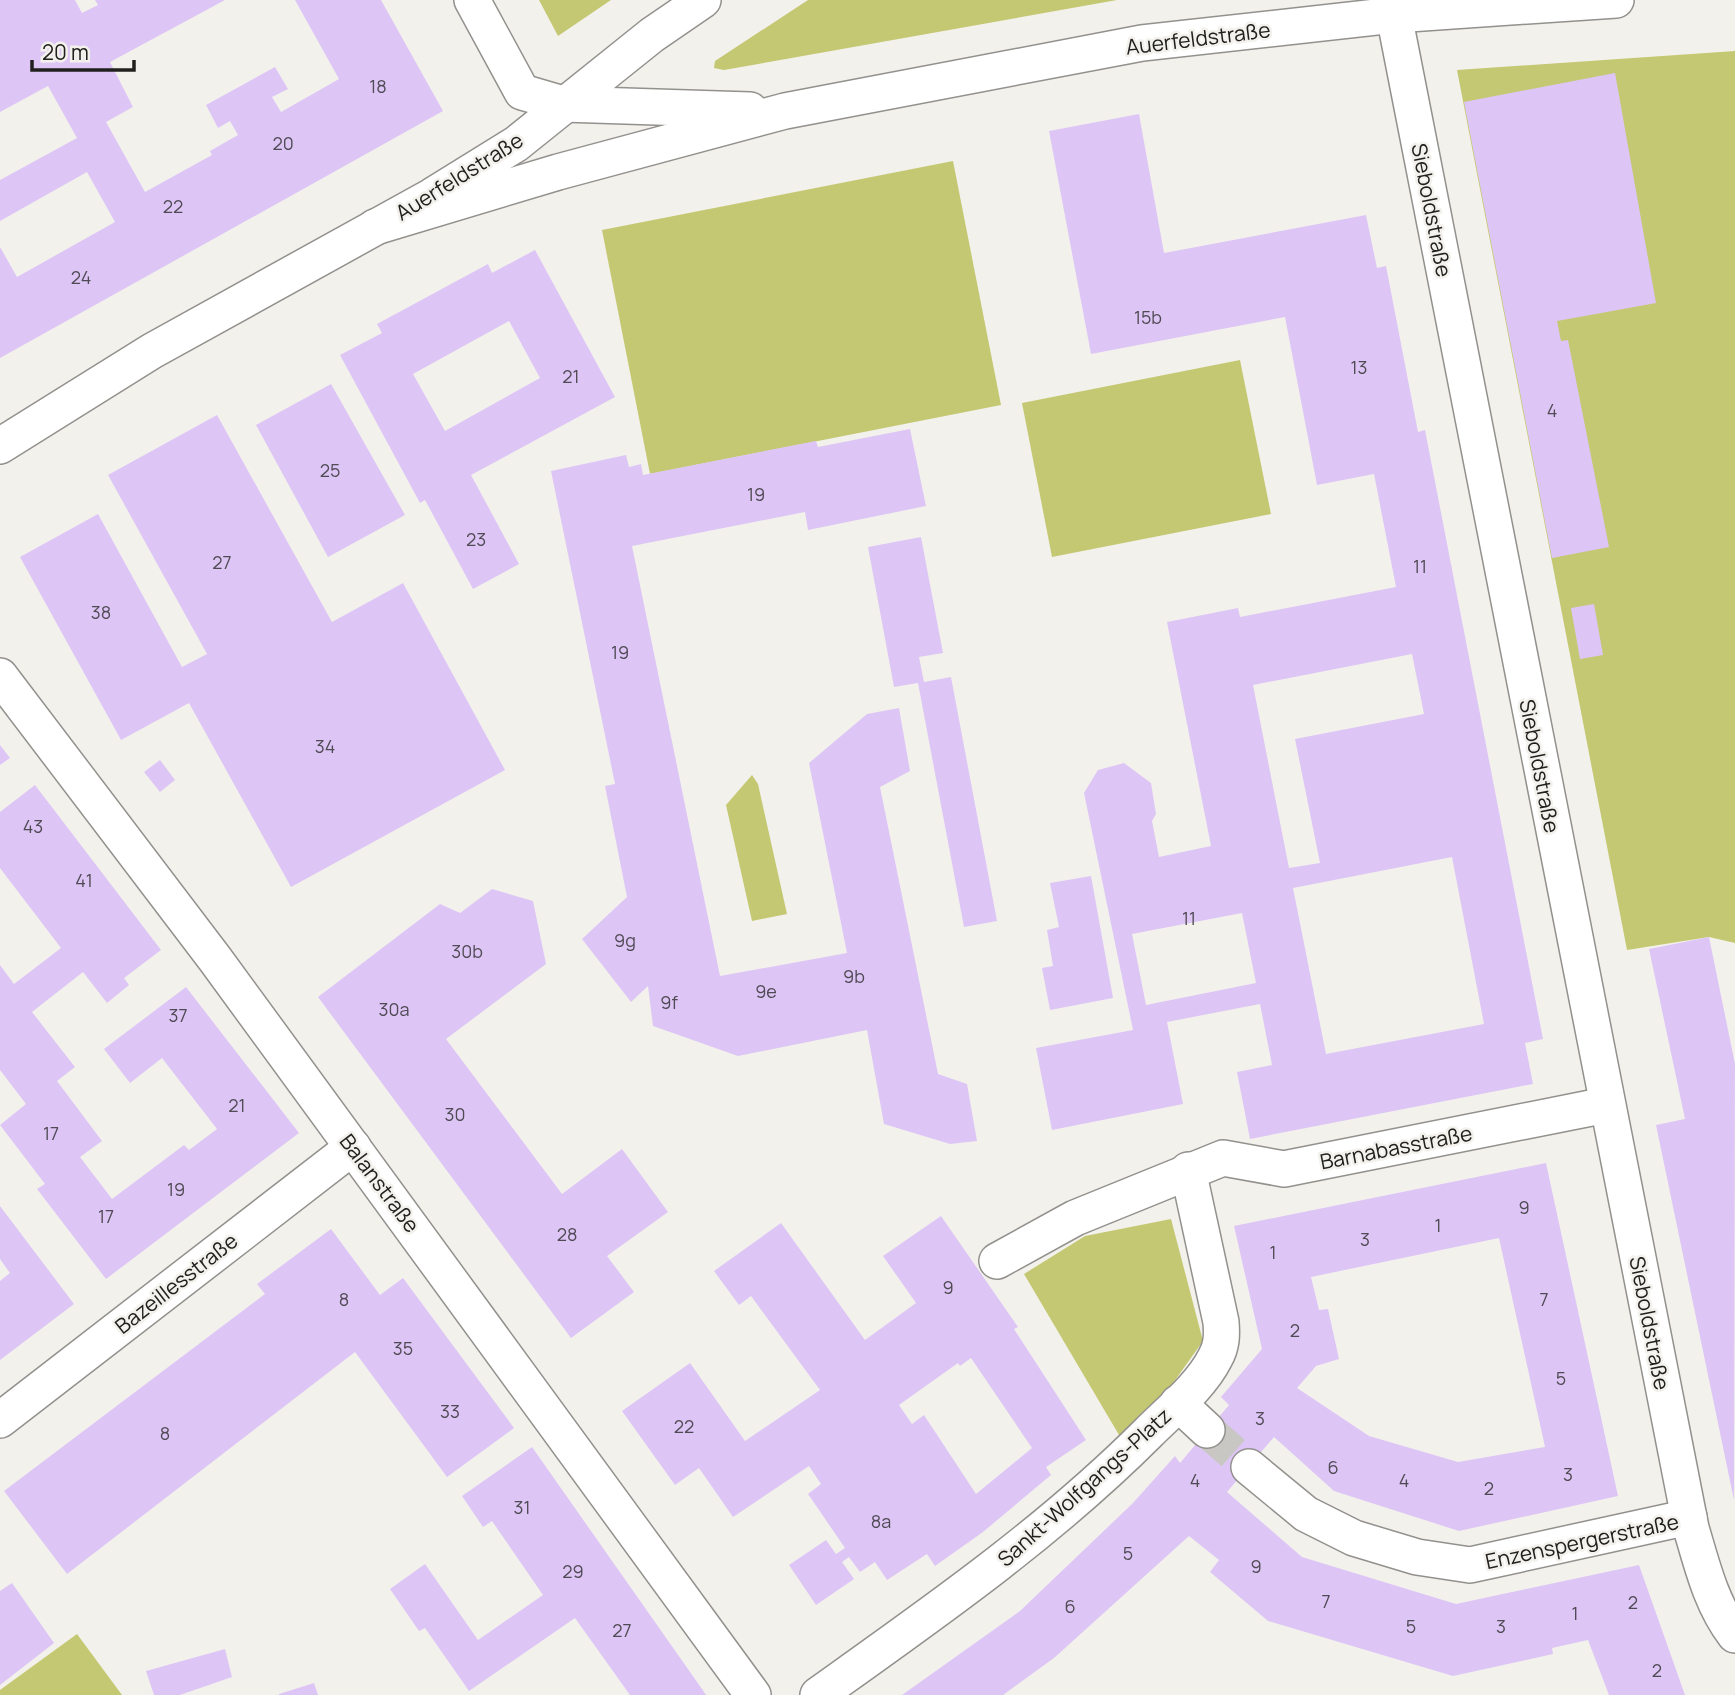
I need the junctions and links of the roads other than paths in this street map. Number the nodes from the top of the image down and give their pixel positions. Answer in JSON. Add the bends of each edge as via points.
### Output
{"nodes":[{"id":1,"x":472,"y":0,"type":"edge"},
{"id":2,"x":703,"y":0,"type":"edge"},
{"id":3,"x":1616,"y":0,"type":"edge"},
{"id":4,"x":1395,"y":15,"type":"junction"},
{"id":5,"x":563,"y":104,"type":"junction"},
{"id":6,"x":785,"y":111,"type":"junction"},
{"id":7,"x":375,"y":227,"type":"junction"},
{"id":8,"x":0,"y":446,"type":"edge"},
{"id":9,"x":0,"y":676,"type":"edge"},
{"id":10,"x":1606,"y":1105,"type":"junction"},
{"id":11,"x":353,"y":1147,"type":"junction"},
{"id":12,"x":1188,"y":1170,"type":"junction"},
{"id":13,"x":997,"y":1261,"type":"dead end"},
{"id":14,"x":1178,"y":1403,"type":"junction"},
{"id":15,"x":0,"y":1420,"type":"edge"},
{"id":16,"x":1207,"y":1430,"type":"tunnel mouth"},
{"id":17,"x":1249,"y":1467,"type":"tunnel mouth"},
{"id":18,"x":1689,"y":1517,"type":"junction"},
{"id":19,"x":1735,"y":1635,"type":"edge"},
{"id":20,"x":753,"y":1695,"type":"edge"},
{"id":21,"x":818,"y":1695,"type":"edge"}],
"edges":[{"from":1,"to":5,"type":"street","via":[[522,92]]},
{"from":2,"to":5,"type":"street"},
{"from":3,"to":4,"type":"street","name":"Auerfeldstraße"},
{"from":4,"to":6,"type":"street","name":"Auerfeldstraße","via":[[1142,43]]},
{"from":4,"to":10,"type":"street","name":"Sieboldstraße"},
{"from":5,"to":6,"type":"street","name":"Auerfeldstraße"},
{"from":5,"to":7,"type":"street","name":"Auerfeldstraße","via":[[516,145]]},
{"from":6,"to":7,"type":"street","name":"Auerfeldstraße"},
{"from":7,"to":8,"type":"street","name":"Auerfeldstraße","via":[[152,351]]},
{"from":9,"to":11,"type":"street","name":"Balanstraße"},
{"from":10,"to":12,"type":"street","name":"Barnabasstraße","via":[[1284,1169],[1223,1158]]},
{"from":10,"to":18,"type":"street","name":"Sieboldstraße"},
{"from":11,"to":15,"type":"street","name":"Bazeillesstraße"},
{"from":11,"to":20,"type":"street","name":"Balanstraße"},
{"from":12,"to":13,"type":"street","via":[[1075,1218]]},
{"from":12,"to":14,"type":"street","name":"Sankt-Wolfgangs-Platz","via":[[1222,1340],[1215,1359]]},
{"from":14,"to":16,"type":"street"},
{"from":14,"to":21,"type":"street","name":"Sankt-Wolfgangs-Platz","via":[[1045,1526],[961,1594]]},
{"from":17,"to":18,"type":"street","name":"Enzenspergerstraße","via":[[1306,1514],[1354,1538],[1417,1558],[1470,1565]]},
{"from":18,"to":19,"type":"street","name":"Sieboldstraße","via":[[1707,1581]]}]}
